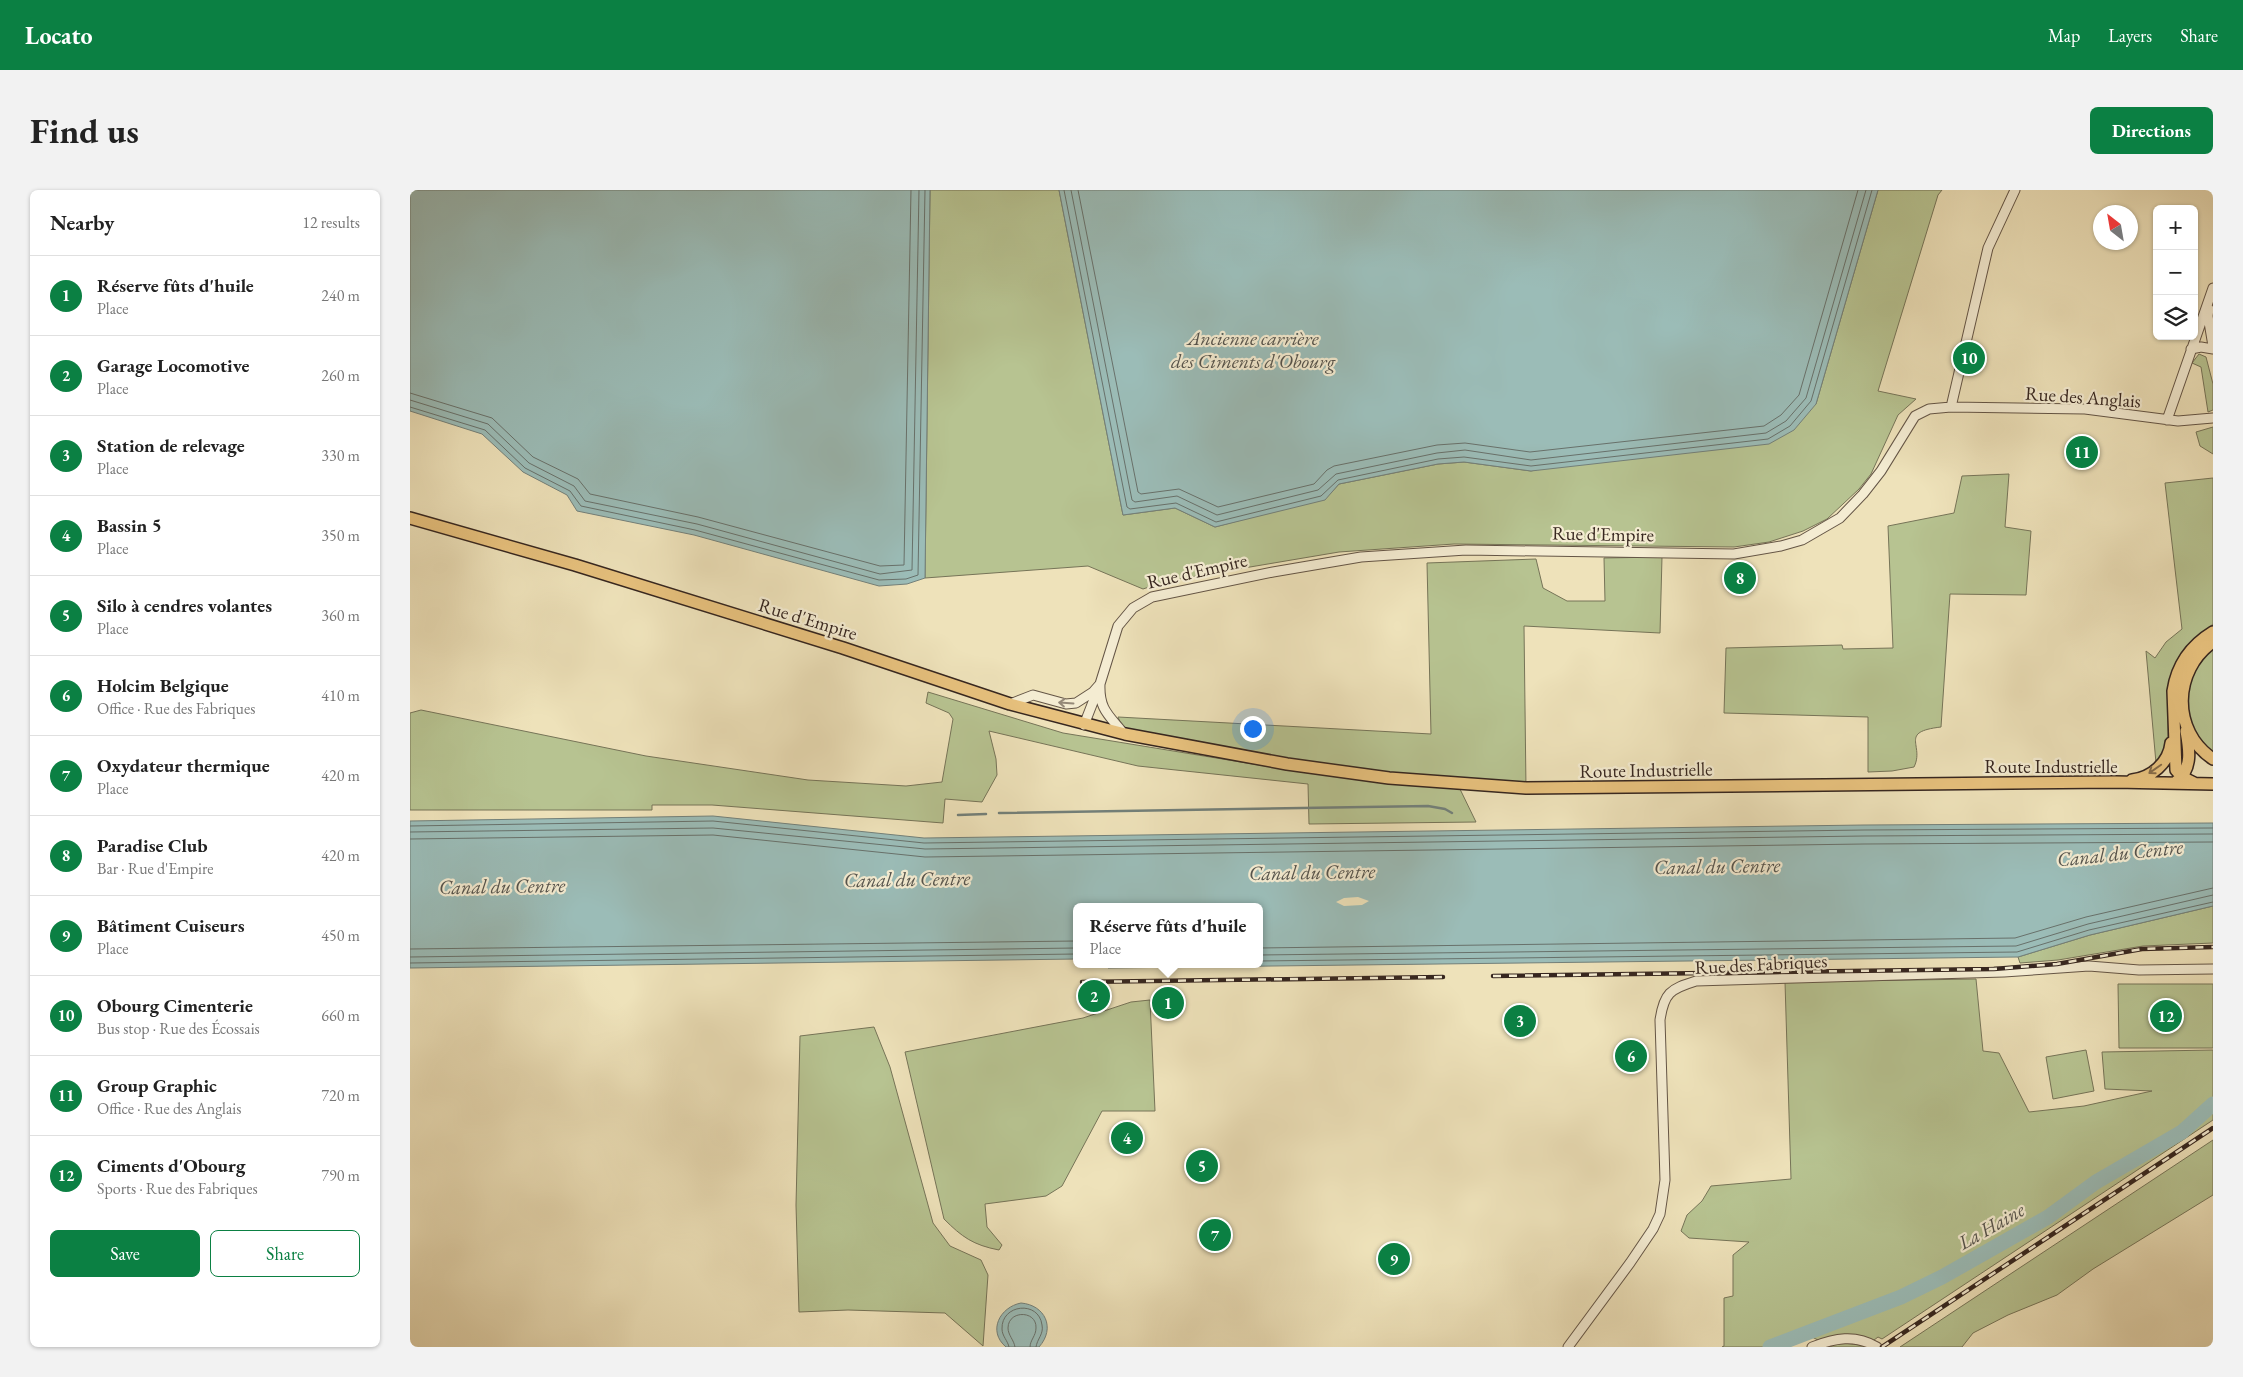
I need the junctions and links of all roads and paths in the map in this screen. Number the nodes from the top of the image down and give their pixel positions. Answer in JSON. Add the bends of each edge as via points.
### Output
{"nodes":[{"id":1,"x":2015,"y":190,"type":"edge"},
{"id":2,"x":2213,"y":290,"type":"edge"},
{"id":3,"x":2213,"y":348,"type":"edge"},
{"id":4,"x":2191,"y":349,"type":"junction"},
{"id":5,"x":1951,"y":407,"type":"junction"},
{"id":6,"x":2213,"y":418,"type":"edge"},
{"id":7,"x":2167,"y":420,"type":"junction"},
{"id":8,"x":410,"y":518,"type":"edge"},
{"id":9,"x":2213,"y":628,"type":"edge"},
{"id":10,"x":2213,"y":632,"type":"edge"},
{"id":11,"x":2199,"y":642,"type":"junction"},
{"id":12,"x":2213,"y":642,"type":"edge"},
{"id":13,"x":1100,"y":684,"type":"junction"},
{"id":14,"x":2173,"y":692,"type":"junction"},
{"id":15,"x":1010,"y":704,"type":"junction"},
{"id":16,"x":1084,"y":725,"type":"junction"},
{"id":17,"x":2185,"y":725,"type":"junction"},
{"id":18,"x":1125,"y":734,"type":"junction"},
{"id":19,"x":2213,"y":759,"type":"edge"},
{"id":20,"x":2182,"y":777,"type":"junction"},
{"id":21,"x":2115,"y":782,"type":"junction"},
{"id":22,"x":2172,"y":784,"type":"junction"},
{"id":23,"x":2198,"y":784,"type":"junction"},
{"id":24,"x":2213,"y":784,"type":"edge"},
{"id":25,"x":2213,"y":969,"type":"edge"},
{"id":26,"x":1568,"y":1347,"type":"edge"},
{"id":27,"x":1812,"y":1347,"type":"edge"},
{"id":28,"x":1877,"y":1347,"type":"edge"}],
"edges":[{"from":1,"to":5,"type":"street","via":[[1988,248]]},
{"from":2,"to":3,"type":"street","via":[[2208,316]]},
{"from":2,"to":4,"type":"street"},
{"from":3,"to":4,"type":"street"},
{"from":4,"to":7,"type":"street"},
{"from":5,"to":7,"type":"street","name":"Rue des Anglais","via":[[2085,410]]},
{"from":5,"to":13,"type":"street","name":"Rue d'Empire","via":[[1929,409],[1915,416],[1863,494],[1840,518],[1802,540],[1734,554],[1466,550],[1361,557],[1165,594],[1142,602],[1121,621],[1112,640]]},
{"from":6,"to":7,"type":"street","name":"Rue des Anglais"},
{"from":8,"to":15,"type":"main road","name":"Rue d'Empire","via":[[843,648]]},
{"from":9,"to":11,"type":"street"},
{"from":10,"to":11,"type":"main road"},
{"from":11,"to":14,"type":"main road","via":[[2185,657]]},
{"from":12,"to":17,"type":"main road","via":[[2194,659],[2185,678],[2182,702]]},
{"from":13,"to":15,"type":"street","one_way":true,"via":[[1076,703],[1066,704],[1033,695]]},
{"from":13,"to":16,"type":"street","name":"Rue d'Empire"},
{"from":13,"to":18,"type":"street","via":[[1103,710]]},
{"from":14,"to":20,"type":"main road","via":[[2175,764],[2178,775]]},
{"from":14,"to":21,"type":"main road","one_way":true,"via":[[2166,761],[2137,780]]},
{"from":15,"to":16,"type":"main road","name":"Rue d'Empire"},
{"from":16,"to":18,"type":"main road","name":"Route Industrielle"},
{"from":17,"to":19,"type":"main road","via":[[2197,744]]},
{"from":17,"to":20,"type":"main road","via":[[2189,755]]},
{"from":18,"to":21,"type":"main road","name":"Route Industrielle","via":[[1308,767],[1496,787],[1588,789]]},
{"from":20,"to":22,"type":"main road"},
{"from":20,"to":23,"type":"main road"},
{"from":21,"to":22,"type":"main road","name":"Route Industrielle"},
{"from":22,"to":23,"type":"main road","name":"Route Industrielle"},
{"from":23,"to":24,"type":"main road","name":"Route Industrielle"},
{"from":25,"to":26,"type":"street","name":"Rue des Fabriques","via":[[2139,970],[2090,966],[2004,972],[1696,981],[1674,988],[1662,1006],[1660,1020],[1665,1180],[1660,1214],[1630,1263]]},
{"from":27,"to":28,"type":"street","via":[[1848,1338]]}]}
